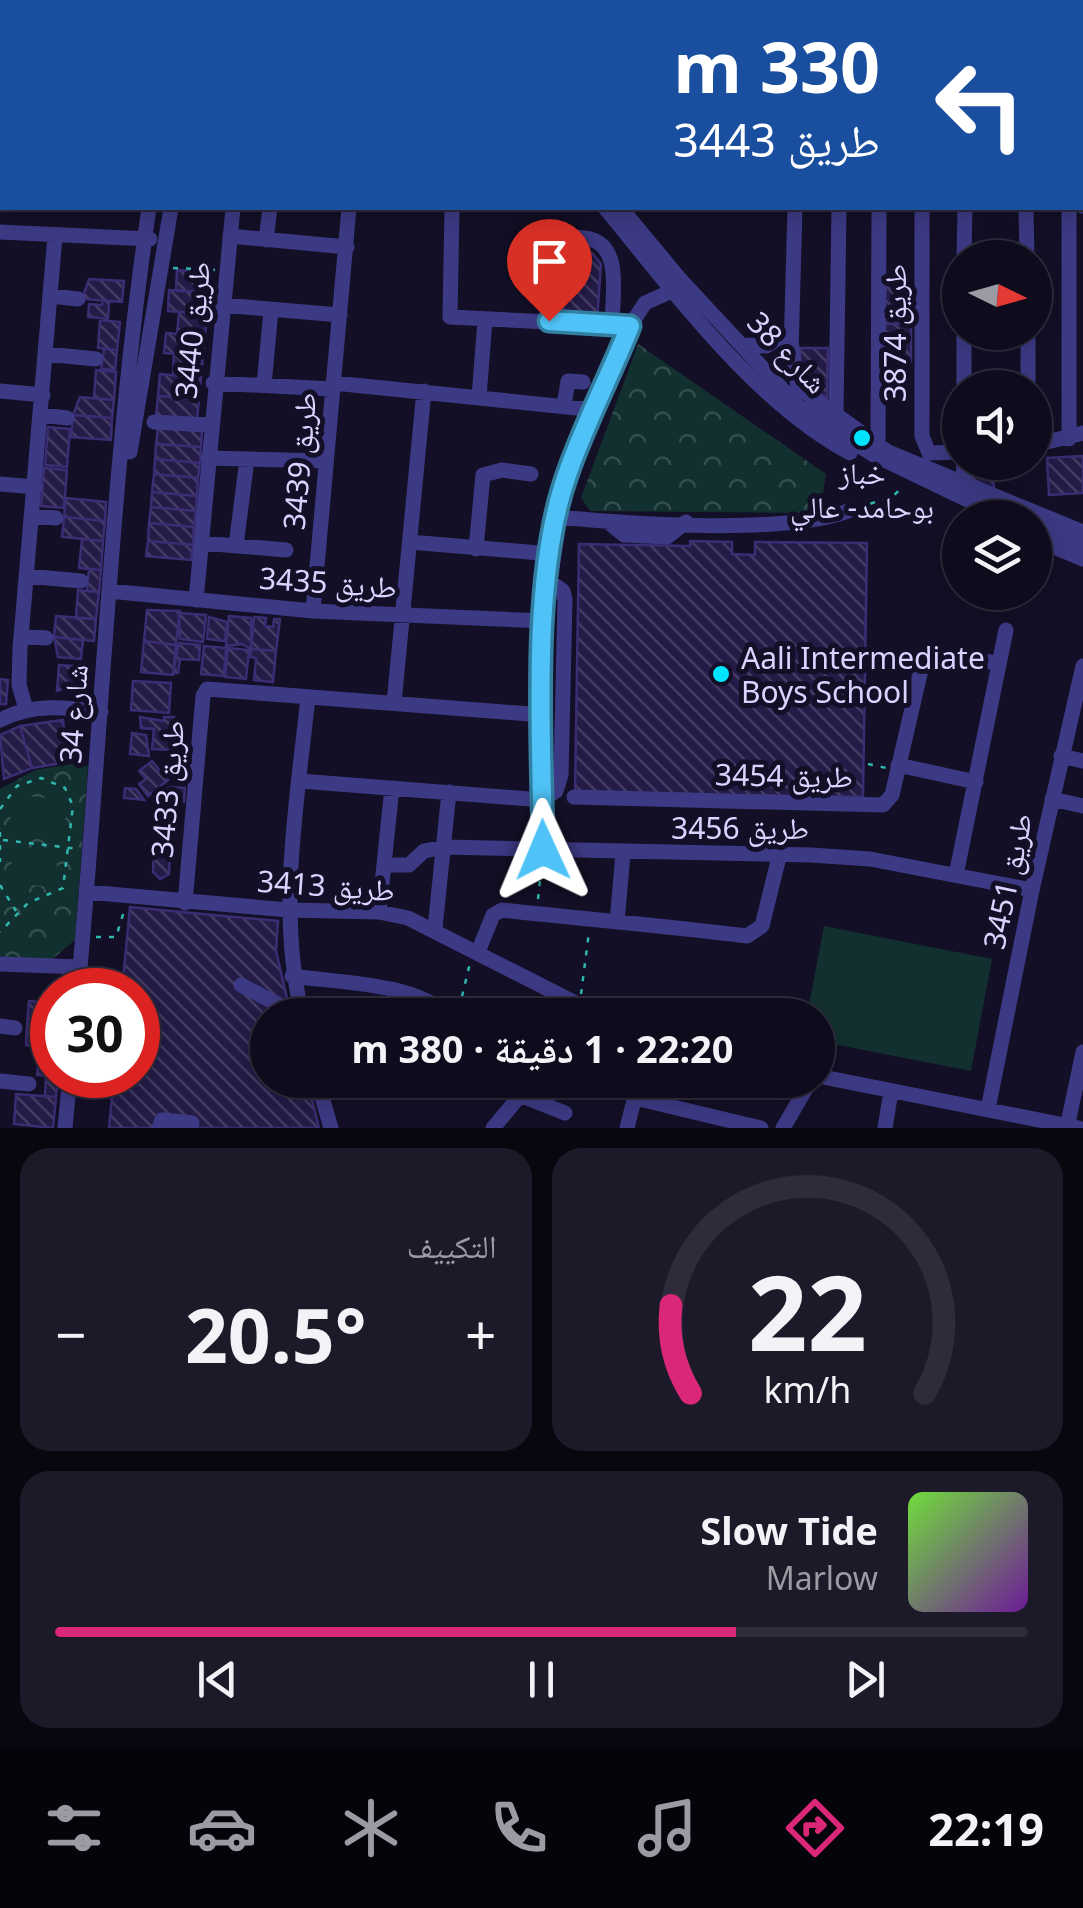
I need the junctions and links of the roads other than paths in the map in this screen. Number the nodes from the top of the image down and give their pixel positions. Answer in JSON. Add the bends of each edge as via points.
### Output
{"nodes":[{"id":1,"x":149,"y":210,"type":"edge"},
{"id":2,"x":171,"y":210,"type":"edge"},
{"id":3,"x":232,"y":210,"type":"edge"},
{"id":4,"x":270,"y":210,"type":"edge"},
{"id":5,"x":349,"y":210,"type":"edge"},
{"id":6,"x":452,"y":210,"type":"edge"},
{"id":7,"x":607,"y":210,"type":"edge"},
{"id":8,"x":621,"y":210,"type":"edge"},
{"id":9,"x":794,"y":210,"type":"edge"},
{"id":10,"x":839,"y":210,"type":"edge"},
{"id":11,"x":879,"y":210,"type":"edge"},
{"id":12,"x":922,"y":210,"type":"edge"},
{"id":13,"x":964,"y":210,"type":"edge"},
{"id":14,"x":1026,"y":210,"type":"edge"},
{"id":15,"x":1069,"y":210,"type":"edge"},
{"id":16,"x":0,"y":232,"type":"edge"},
{"id":17,"x":55,"y":236,"type":"junction"},
{"id":18,"x":230,"y":236,"type":"junction"},
{"id":19,"x":266,"y":240,"type":"junction"},
{"id":20,"x":964,"y":240,"type":"edge"},
{"id":21,"x":1027,"y":240,"type":"edge"},
{"id":22,"x":144,"y":243,"type":"junction"},
{"id":23,"x":347,"y":247,"type":"junction"},
{"id":24,"x":164,"y":254,"type":"junction"},
{"id":25,"x":661,"y":277,"type":"junction"},
{"id":26,"x":676,"y":284,"type":"junction"},
{"id":27,"x":50,"y":296,"type":"junction"},
{"id":28,"x":78,"y":299,"type":"dead end"},
{"id":29,"x":222,"y":306,"type":"junction"},
{"id":30,"x":271,"y":310,"type":"junction"},
{"id":31,"x":639,"y":311,"type":"junction"},
{"id":32,"x":340,"y":316,"type":"junction"},
{"id":33,"x":485,"y":320,"type":"junction"},
{"id":34,"x":549,"y":321,"type":"junction"},
{"id":35,"x":612,"y":325,"type":"junction"},
{"id":36,"x":630,"y":326,"type":"junction"},
{"id":37,"x":789,"y":340,"type":"junction"},
{"id":38,"x":744,"y":346,"type":"junction"},
{"id":39,"x":46,"y":354,"type":"junction"},
{"id":40,"x":96,"y":359,"type":"dead end"},
{"id":41,"x":584,"y":382,"type":"dead end"},
{"id":42,"x":213,"y":383,"type":"junction"},
{"id":43,"x":264,"y":385,"type":"junction"},
{"id":44,"x":334,"y":386,"type":"junction"},
{"id":45,"x":772,"y":387,"type":"junction"},
{"id":46,"x":0,"y":391,"type":"edge"},
{"id":47,"x":424,"y":391,"type":"junction"},
{"id":48,"x":43,"y":395,"type":"junction"},
{"id":49,"x":479,"y":397,"type":"junction"},
{"id":50,"x":564,"y":406,"type":"junction"},
{"id":51,"x":798,"y":406,"type":"junction"},
{"id":52,"x":596,"y":410,"type":"junction"},
{"id":53,"x":836,"y":414,"type":"junction"},
{"id":54,"x":41,"y":416,"type":"junction"},
{"id":55,"x":68,"y":418,"type":"dead end"},
{"id":56,"x":154,"y":422,"type":"dead end"},
{"id":57,"x":210,"y":425,"type":"junction"},
{"id":58,"x":1076,"y":437,"type":"edge"},
{"id":59,"x":878,"y":445,"type":"junction"},
{"id":60,"x":942,"y":453,"type":"edge"},
{"id":61,"x":208,"y":458,"type":"junction"},
{"id":62,"x":247,"y":459,"type":"junction"},
{"id":63,"x":326,"y":461,"type":"junction"},
{"id":64,"x":531,"y":474,"type":"dead end"},
{"id":65,"x":963,"y":480,"type":"edge"},
{"id":66,"x":0,"y":484,"type":"edge"},
{"id":67,"x":35,"y":487,"type":"junction"},
{"id":68,"x":962,"y":488,"type":"junction"},
{"id":69,"x":947,"y":500,"type":"edge"},
{"id":70,"x":979,"y":500,"type":"edge"},
{"id":71,"x":848,"y":511,"type":"road end"},
{"id":72,"x":32,"y":516,"type":"junction"},
{"id":73,"x":558,"y":517,"type":"junction"},
{"id":74,"x":56,"y":518,"type":"dead end"},
{"id":75,"x":1083,"y":532,"type":"edge"},
{"id":76,"x":1052,"y":533,"type":"edge"},
{"id":77,"x":114,"y":539,"type":"junction"},
{"id":78,"x":410,"y":542,"type":"junction"},
{"id":79,"x":202,"y":543,"type":"junction"},
{"id":80,"x":1083,"y":543,"type":"edge"},
{"id":81,"x":236,"y":546,"type":"junction"},
{"id":82,"x":1052,"y":546,"type":"edge"},
{"id":83,"x":476,"y":549,"type":"junction"},
{"id":84,"x":286,"y":550,"type":"dead end"},
{"id":85,"x":551,"y":554,"type":"junction"},
{"id":86,"x":1083,"y":559,"type":"edge"},
{"id":87,"x":27,"y":576,"type":"junction"},
{"id":88,"x":81,"y":580,"type":"dead end"},
{"id":89,"x":548,"y":580,"type":"junction"},
{"id":90,"x":109,"y":591,"type":"junction"},
{"id":91,"x":196,"y":600,"type":"junction"},
{"id":92,"x":313,"y":611,"type":"junction"},
{"id":93,"x":403,"y":615,"type":"junction"},
{"id":94,"x":544,"y":621,"type":"junction"},
{"id":95,"x":1006,"y":630,"type":"dead end"},
{"id":96,"x":46,"y":638,"type":"dead end"},
{"id":97,"x":21,"y":642,"type":"junction"},
{"id":98,"x":0,"y":648,"type":"edge"},
{"id":99,"x":998,"y":663,"type":"junction"},
{"id":100,"x":1083,"y":666,"type":"edge"},
{"id":101,"x":308,"y":697,"type":"junction"},
{"id":102,"x":394,"y":703,"type":"junction"},
{"id":103,"x":26,"y":708,"type":"junction"},
{"id":104,"x":101,"y":712,"type":"junction"},
{"id":105,"x":543,"y":715,"type":"junction"},
{"id":106,"x":0,"y":720,"type":"edge"},
{"id":107,"x":1061,"y":756,"type":"junction"},
{"id":108,"x":1083,"y":761,"type":"edge"},
{"id":109,"x":898,"y":767,"type":"junction"},
{"id":110,"x":300,"y":781,"type":"junction"},
{"id":111,"x":976,"y":782,"type":"junction"},
{"id":112,"x":392,"y":788,"type":"junction"},
{"id":113,"x":449,"y":792,"type":"junction"},
{"id":114,"x":574,"y":798,"type":"dead end"},
{"id":115,"x":542,"y":800,"type":"junction"},
{"id":116,"x":1052,"y":800,"type":"junction"},
{"id":117,"x":1083,"y":806,"type":"edge"},
{"id":118,"x":445,"y":847,"type":"junction"},
{"id":119,"x":543,"y":850,"type":"junction"},
{"id":120,"x":623,"y":854,"type":"junction"},
{"id":121,"x":780,"y":854,"type":"junction"},
{"id":122,"x":384,"y":865,"type":"junction"},
{"id":123,"x":956,"y":875,"type":"junction"},
{"id":124,"x":1032,"y":890,"type":"junction"},
{"id":125,"x":87,"y":893,"type":"junction"},
{"id":126,"x":185,"y":902,"type":"junction"},
{"id":127,"x":288,"y":910,"type":"junction"},
{"id":128,"x":380,"y":912,"type":"junction"},
{"id":129,"x":617,"y":922,"type":"junction"},
{"id":130,"x":435,"y":928,"type":"junction"},
{"id":131,"x":476,"y":950,"type":"junction"},
{"id":132,"x":0,"y":964,"type":"edge"},
{"id":133,"x":80,"y":966,"type":"junction"},
{"id":134,"x":292,"y":976,"type":"junction"},
{"id":135,"x":241,"y":985,"type":"dead end"},
{"id":136,"x":266,"y":998,"type":"edge"},
{"id":137,"x":298,"y":998,"type":"edge"},
{"id":138,"x":411,"y":998,"type":"edge"},
{"id":139,"x":563,"y":998,"type":"edge"},
{"id":140,"x":1083,"y":1052,"type":"edge"},
{"id":141,"x":835,"y":1079,"type":"edge"},
{"id":142,"x":0,"y":1081,"type":"edge"},
{"id":143,"x":29,"y":1084,"type":"dead end"},
{"id":144,"x":891,"y":1091,"type":"junction"},
{"id":145,"x":68,"y":1098,"type":"edge"},
{"id":146,"x":322,"y":1098,"type":"edge"},
{"id":147,"x":518,"y":1098,"type":"edge"},
{"id":148,"x":525,"y":1098,"type":"edge"},
{"id":149,"x":635,"y":1098,"type":"joint"},
{"id":150,"x":801,"y":1098,"type":"edge"},
{"id":151,"x":988,"y":1109,"type":"junction"},
{"id":152,"x":566,"y":1113,"type":"dead end"},
{"id":153,"x":192,"y":1123,"type":"dead end"},
{"id":154,"x":1071,"y":1127,"type":"edge"},
{"id":155,"x":65,"y":1128,"type":"edge"},
{"id":156,"x":159,"y":1128,"type":"edge"},
{"id":157,"x":331,"y":1128,"type":"edge"},
{"id":158,"x":492,"y":1128,"type":"edge"},
{"id":159,"x":626,"y":1128,"type":"edge"},
{"id":160,"x":761,"y":1128,"type":"edge"},
{"id":161,"x":784,"y":1128,"type":"edge"},
{"id":162,"x":885,"y":1128,"type":"edge"}],
"edges":[{"from":1,"to":22,"type":"street","name":"شارع 34"},
{"from":2,"to":24,"type":"street","name":"شارع 34"},
{"from":3,"to":18,"type":"street","name":"طريق 3440"},
{"from":4,"to":19,"type":"street"},
{"from":5,"to":23,"type":"street","name":"طريق 3439"},
{"from":6,"to":33,"type":"street","via":[[448,313]]},
{"from":7,"to":25,"type":"street"},
{"from":8,"to":26,"type":"street","name":"شارع 38"},
{"from":9,"to":37,"type":"street"},
{"from":10,"to":53,"type":"street"},
{"from":11,"to":59,"type":"street"},
{"from":12,"to":60,"type":"street","name":"طريق 3874","via":[[922,436],[924,448]]},
{"from":13,"to":20,"type":"street"},
{"from":14,"to":21,"type":"street"},
{"from":15,"to":58,"type":"street"},
{"from":16,"to":17,"type":"street"},
{"from":17,"to":22,"type":"street"},
{"from":17,"to":27,"type":"street"},
{"from":18,"to":19,"type":"street"},
{"from":18,"to":29,"type":"street","name":"طريق 3440"},
{"from":19,"to":23,"type":"street"},
{"from":22,"to":24,"type":"street"},
{"from":22,"to":77,"type":"street","name":"شارع 34"},
{"from":23,"to":32,"type":"street","name":"طريق 3439"},
{"from":24,"to":77,"type":"street","name":"شارع 34"},
{"from":25,"to":26,"type":"street"},
{"from":25,"to":31,"type":"street","via":[[645,290]]},
{"from":26,"to":31,"type":"street"},
{"from":26,"to":38,"type":"street","name":"شارع 38"},
{"from":26,"to":45,"type":"street","name":"شارع 38"},
{"from":27,"to":28,"type":"street"},
{"from":27,"to":39,"type":"street"},
{"from":29,"to":30,"type":"street"},
{"from":29,"to":42,"type":"street","name":"طريق 3440"},
{"from":30,"to":32,"type":"street"},
{"from":30,"to":43,"type":"street"},
{"from":31,"to":36,"type":"street"},
{"from":32,"to":44,"type":"street","name":"طريق 3439"},
{"from":33,"to":34,"type":"street"},
{"from":33,"to":49,"type":"street"},
{"from":34,"to":35,"type":"street"},
{"from":34,"to":35,"type":"street","via":[[555,244],[580,237],[601,242],[610,254]]},
{"from":35,"to":36,"type":"street"},
{"from":36,"to":52,"type":"street"},
{"from":37,"to":38,"type":"street"},
{"from":37,"to":45,"type":"street"},
{"from":37,"to":53,"type":"street","via":[[798,387]]},
{"from":38,"to":45,"type":"street","name":"شارع 38"},
{"from":39,"to":40,"type":"street"},
{"from":39,"to":48,"type":"street"},
{"from":41,"to":50,"type":"street","via":[[568,381]]},
{"from":42,"to":43,"type":"street"},
{"from":42,"to":57,"type":"street","name":"طريق 3440"},
{"from":43,"to":44,"type":"street"},
{"from":44,"to":47,"type":"street"},
{"from":44,"to":63,"type":"street","name":"طريق 3439"},
{"from":45,"to":51,"type":"street","name":"شارع 38"},
{"from":45,"to":69,"type":"street","name":"شارع 38","via":[[828,441]]},
{"from":46,"to":48,"type":"street"},
{"from":47,"to":49,"type":"street"},
{"from":47,"to":78,"type":"street"},
{"from":48,"to":54,"type":"street"},
{"from":49,"to":50,"type":"street"},
{"from":50,"to":52,"type":"street"},
{"from":51,"to":53,"type":"street"},
{"from":51,"to":68,"type":"street","name":"شارع 38","via":[[849,442]]},
{"from":52,"to":73,"type":"street","via":[[566,476]]},
{"from":53,"to":59,"type":"street"},
{"from":54,"to":55,"type":"street"},
{"from":54,"to":67,"type":"street"},
{"from":56,"to":57,"type":"street"},
{"from":57,"to":61,"type":"street","name":"طريق 3440"},
{"from":59,"to":68,"type":"street"},
{"from":61,"to":62,"type":"street"},
{"from":61,"to":79,"type":"street","name":"طريق 3440"},
{"from":62,"to":63,"type":"street"},
{"from":62,"to":81,"type":"street"},
{"from":63,"to":92,"type":"street","name":"طريق 3439"},
{"from":64,"to":83,"type":"street","via":[[484,475]]},
{"from":65,"to":68,"type":"street"},
{"from":66,"to":67,"type":"street"},
{"from":67,"to":72,"type":"street"},
{"from":68,"to":70,"type":"street","name":"شارع 38"},
{"from":68,"to":75,"type":"street"},
{"from":71,"to":73,"type":"street","via":[[808,523]]},
{"from":72,"to":74,"type":"street"},
{"from":72,"to":87,"type":"street"},
{"from":73,"to":85,"type":"street"},
{"from":76,"to":80,"type":"street"},
{"from":77,"to":90,"type":"street","name":"شارع 34"},
{"from":78,"to":83,"type":"street"},
{"from":78,"to":93,"type":"street"},
{"from":79,"to":81,"type":"street"},
{"from":79,"to":91,"type":"street","name":"طريق 3440"},
{"from":81,"to":84,"type":"street"},
{"from":82,"to":86,"type":"street"},
{"from":83,"to":85,"type":"street"},
{"from":85,"to":89,"type":"street"},
{"from":87,"to":88,"type":"street"},
{"from":87,"to":97,"type":"street"},
{"from":89,"to":94,"type":"street"},
{"from":89,"to":115,"type":"street","via":[[565,596],[561,775],[556,791]]},
{"from":90,"to":91,"type":"street","name":"طريق 3435"},
{"from":90,"to":104,"type":"street","name":"شارع 34"},
{"from":91,"to":92,"type":"street","name":"طريق 3435"},
{"from":92,"to":93,"type":"street","name":"طريق 3435"},
{"from":93,"to":94,"type":"street","name":"طريق 3435"},
{"from":93,"to":102,"type":"street"},
{"from":94,"to":105,"type":"street"},
{"from":95,"to":99,"type":"street"},
{"from":96,"to":97,"type":"street"},
{"from":97,"to":98,"type":"street"},
{"from":97,"to":103,"type":"street","via":[[19,685]]},
{"from":99,"to":109,"type":"street","name":"طريق 3454","via":[[933,655],[923,661]]},
{"from":99,"to":111,"type":"street"},
{"from":100,"to":107,"type":"street","name":"طريق 3451"},
{"from":101,"to":102,"type":"street","name":"طريق 3433"},
{"from":101,"to":110,"type":"street"},
{"from":101,"to":126,"type":"street","name":"طريق 3433","via":[[205,691]]},
{"from":102,"to":105,"type":"street","name":"طريق 3433"},
{"from":103,"to":104,"type":"street"},
{"from":103,"to":106,"type":"street"},
{"from":104,"to":125,"type":"street","name":"شارع 34"},
{"from":105,"to":115,"type":"street"},
{"from":107,"to":108,"type":"street"},
{"from":107,"to":116,"type":"street","name":"طريق 3451"},
{"from":109,"to":111,"type":"street"},
{"from":109,"to":114,"type":"street","name":"طريق 3454","via":[[883,805]]},
{"from":110,"to":112,"type":"street"},
{"from":110,"to":127,"type":"street"},
{"from":111,"to":123,"type":"street"},
{"from":112,"to":113,"type":"street"},
{"from":112,"to":122,"type":"street"},
{"from":113,"to":115,"type":"street"},
{"from":113,"to":118,"type":"street"},
{"from":115,"to":119,"type":"street"},
{"from":116,"to":117,"type":"street"},
{"from":116,"to":124,"type":"street","name":"طريق 3451"},
{"from":118,"to":119,"type":"street","name":"طريق 3456"},
{"from":118,"to":122,"type":"street","via":[[424,851],[409,866]]},
{"from":118,"to":130,"type":"street"},
{"from":119,"to":120,"type":"street","name":"طريق 3456"},
{"from":120,"to":121,"type":"street","name":"طريق 3456"},
{"from":120,"to":129,"type":"street"},
{"from":121,"to":123,"type":"street","name":"طريق 3456","via":[[870,858]]},
{"from":121,"to":129,"type":"street","via":[[756,933]]},
{"from":122,"to":128,"type":"street"},
{"from":123,"to":124,"type":"street","name":"طريق 3456"},
{"from":124,"to":151,"type":"street","name":"طريق 3451"},
{"from":125,"to":126,"type":"street","name":"طريق 3413"},
{"from":125,"to":133,"type":"street","name":"شارع 34"},
{"from":125,"to":133,"type":"street","name":"شارع 34"},
{"from":126,"to":127,"type":"street","name":"طريق 3413"},
{"from":127,"to":128,"type":"street","name":"طريق 3413"},
{"from":127,"to":134,"type":"street"},
{"from":128,"to":130,"type":"street","name":"طريق 3413"},
{"from":129,"to":131,"type":"street","via":[[497,912]]},
{"from":130,"to":131,"type":"street","name":"طريق 3413"},
{"from":131,"to":139,"type":"street","name":"طريق 3413"},
{"from":132,"to":133,"type":"street"},
{"from":134,"to":137,"type":"street"},
{"from":134,"to":138,"type":"street"},
{"from":135,"to":136,"type":"street"},
{"from":140,"to":154,"type":"street"},
{"from":141,"to":144,"type":"street"},
{"from":142,"to":143,"type":"street"},
{"from":144,"to":151,"type":"street"},
{"from":144,"to":162,"type":"street"},
{"from":145,"to":155,"type":"street"},
{"from":146,"to":157,"type":"street"},
{"from":147,"to":158,"type":"street"},
{"from":148,"to":152,"type":"street"},
{"from":149,"to":159,"type":"street"},
{"from":149,"to":160,"type":"street"},
{"from":150,"to":161,"type":"street"},
{"from":151,"to":154,"type":"street"},
{"from":153,"to":156,"type":"street","via":[[162,1120]]}]}
